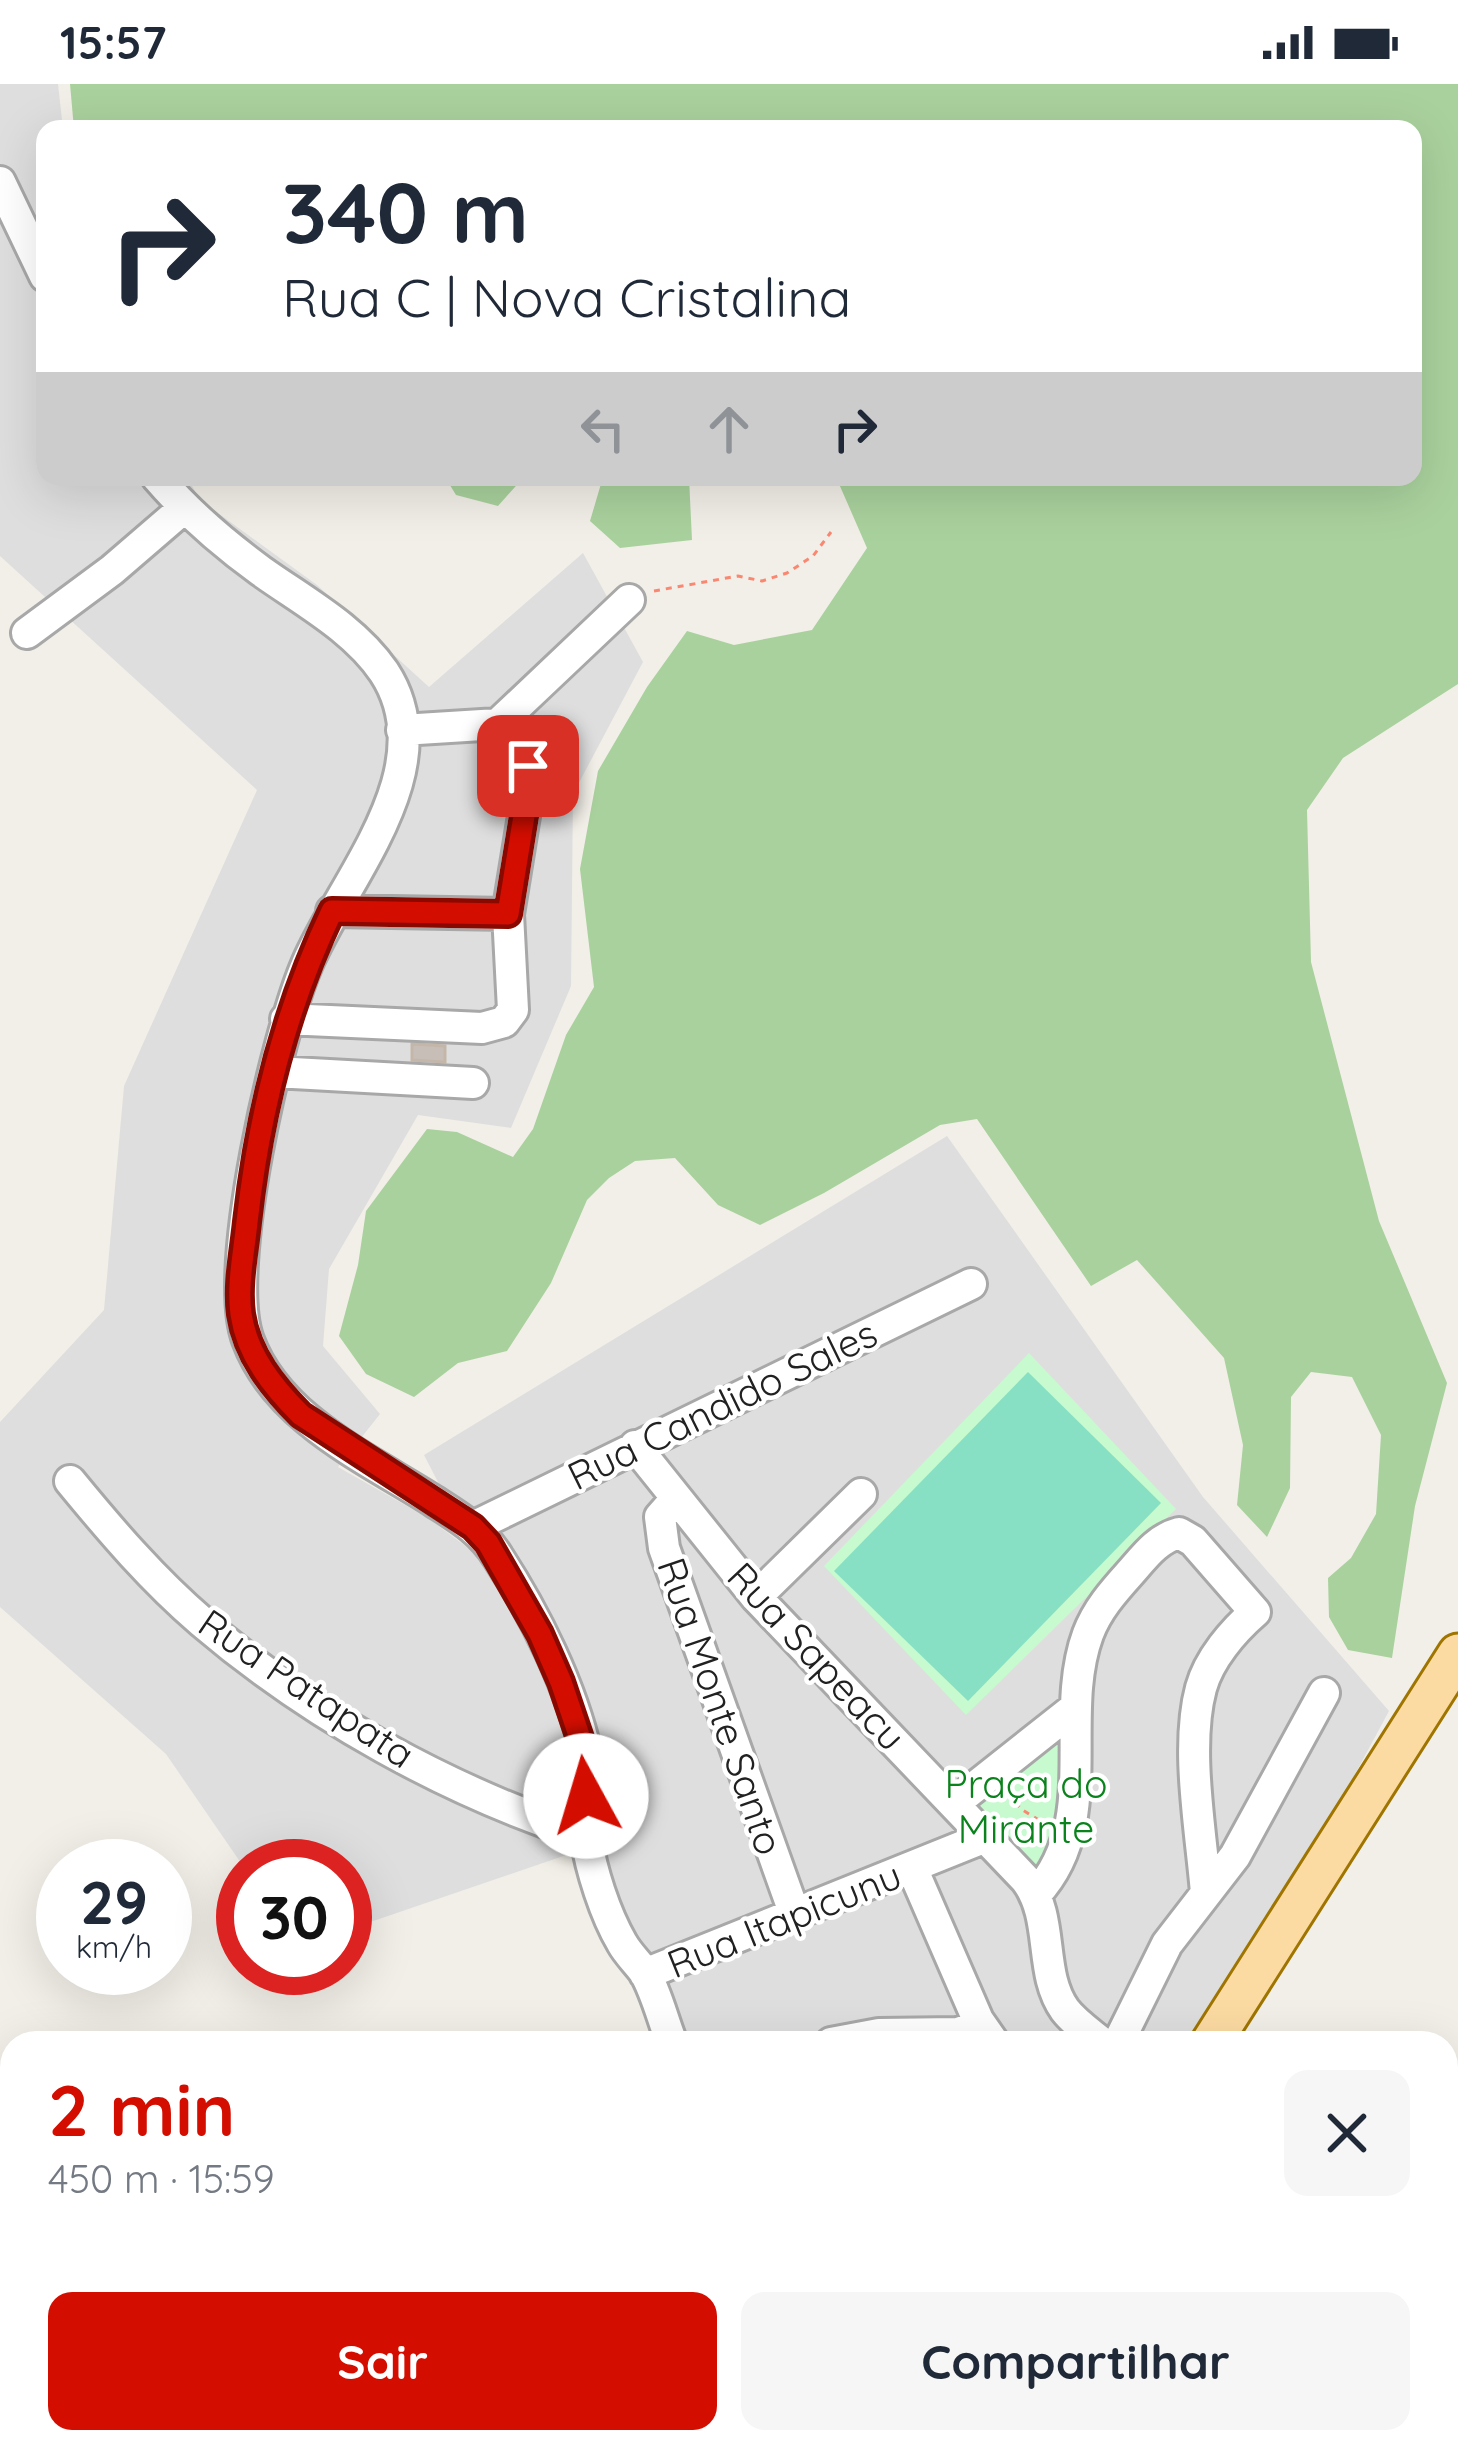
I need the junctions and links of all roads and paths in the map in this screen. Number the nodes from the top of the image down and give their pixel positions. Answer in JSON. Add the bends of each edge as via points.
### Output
{"nodes":[{"id":1,"x":0,"y":182,"type":"edge"},
{"id":2,"x":36,"y":257,"type":"edge"},
{"id":3,"x":165,"y":486,"type":"edge"},
{"id":4,"x":184,"y":508,"type":"junction"},
{"id":5,"x":832,"y":532,"type":"dead end"},
{"id":6,"x":629,"y":600,"type":"joint"},
{"id":7,"x":27,"y":633,"type":"dead end"},
{"id":8,"x":498,"y":724,"type":"junction"},
{"id":9,"x":402,"y":730,"type":"junction"},
{"id":10,"x":332,"y":911,"type":"junction"},
{"id":11,"x":508,"y":914,"type":"junction"},
{"id":12,"x":286,"y":1019,"type":"junction"},
{"id":13,"x":275,"y":1072,"type":"junction"},
{"id":14,"x":472,"y":1083,"type":"dead end"},
{"id":15,"x":971,"y":1284,"type":"dead end"},
{"id":16,"x":634,"y":1446,"type":"junction"},
{"id":17,"x":70,"y":1481,"type":"dead end"},
{"id":18,"x":861,"y":1494,"type":"dead end"},
{"id":19,"x":675,"y":1500,"type":"junction"},
{"id":20,"x":473,"y":1527,"type":"junction"},
{"id":21,"x":757,"y":1597,"type":"junction"},
{"id":22,"x":1458,"y":1654,"type":"edge"},
{"id":23,"x":1324,"y":1693,"type":"dead end"},
{"id":24,"x":1076,"y":1707,"type":"junction"},
{"id":25,"x":1022,"y":1769,"type":"dead end"},
{"id":26,"x":1007,"y":1783,"type":"dead end"},
{"id":27,"x":956,"y":1802,"type":"junction"},
{"id":28,"x":1074,"y":1803,"type":"junction"},
{"id":29,"x":1042,"y":1822,"type":"junction"},
{"id":30,"x":585,"y":1836,"type":"junction"},
{"id":31,"x":990,"y":1838,"type":"junction"},
{"id":32,"x":912,"y":1868,"type":"junction"},
{"id":33,"x":1206,"y":1893,"type":"junction"},
{"id":34,"x":1036,"y":1894,"type":"junction"},
{"id":35,"x":795,"y":1915,"type":"junction"},
{"id":36,"x":645,"y":1974,"type":"junction"},
{"id":37,"x":667,"y":2031,"type":"edge"},
{"id":38,"x":986,"y":2031,"type":"edge"},
{"id":39,"x":1085,"y":2031,"type":"edge"},
{"id":40,"x":1111,"y":2031,"type":"edge"},
{"id":41,"x":1219,"y":2031,"type":"edge"}],
"edges":[{"from":1,"to":2,"type":"street"},
{"from":3,"to":4,"type":"street"},
{"from":4,"to":7,"type":"street"},
{"from":4,"to":9,"type":"street","via":[[358,643],[386,675]]},
{"from":5,"to":6,"type":"path","via":[[787,574]]},
{"from":6,"to":8,"type":"street"},
{"from":8,"to":9,"type":"street"},
{"from":8,"to":11,"type":"street","via":[[530,779]]},
{"from":9,"to":10,"type":"street","via":[[396,790]]},
{"from":10,"to":11,"type":"street"},
{"from":10,"to":12,"type":"street"},
{"from":11,"to":12,"type":"street","via":[[513,1010],[504,1022],[482,1028]]},
{"from":12,"to":13,"type":"street"},
{"from":13,"to":14,"type":"street"},
{"from":13,"to":20,"type":"street","via":[[242,1262],[248,1341],[274,1388],[301,1415]]},
{"from":15,"to":16,"type":"street","name":"Rua Candido Sales"},
{"from":16,"to":19,"type":"street","name":"Rua Sapeacu"},
{"from":16,"to":20,"type":"street","name":"Rua Candido Sales"},
{"from":17,"to":30,"type":"street","name":"Rua Patapata","via":[[154,1576],[257,1665],[438,1775]]},
{"from":18,"to":21,"type":"street"},
{"from":19,"to":21,"type":"street","name":"Rua Sapeacu"},
{"from":19,"to":35,"type":"street","name":"Rua Monte Santo","via":[[660,1517],[664,1548]]},
{"from":20,"to":30,"type":"street","via":[[499,1558],[561,1682],[586,1756]]},
{"from":21,"to":27,"type":"street","name":"Rua Sapeacu"},
{"from":22,"to":41,"type":"main road"},
{"from":23,"to":33,"type":"street","via":[[1268,1802]]},
{"from":24,"to":27,"type":"street"},
{"from":24,"to":28,"type":"street"},
{"from":24,"to":33,"type":"street","via":[[1096,1616],[1152,1548],[1184,1533],[1255,1612],[1202,1686],[1195,1739]]},
{"from":25,"to":28,"type":"path","via":[[1039,1798]]},
{"from":26,"to":29,"type":"path","via":[[1013,1802]]},
{"from":27,"to":31,"type":"street","name":"Rua Sapeacu"},
{"from":28,"to":29,"type":"path"},
{"from":28,"to":34,"type":"street","via":[[1057,1868]]},
{"from":29,"to":31,"type":"path"},
{"from":30,"to":36,"type":"street","via":[[614,1926]]},
{"from":31,"to":32,"type":"street","name":"Rua Itapicunu"},
{"from":31,"to":34,"type":"street","name":"Rua Sapeacu"},
{"from":32,"to":35,"type":"street","name":"Rua Itapicunu"},
{"from":32,"to":38,"type":"street"},
{"from":33,"to":40,"type":"street","via":[[1148,1975],[1132,2020]]},
{"from":34,"to":39,"type":"street","name":"Rua Sapeacu","via":[[1059,1997]]},
{"from":35,"to":36,"type":"street","name":"Rua Itapicunu"},
{"from":36,"to":37,"type":"street"}]}
